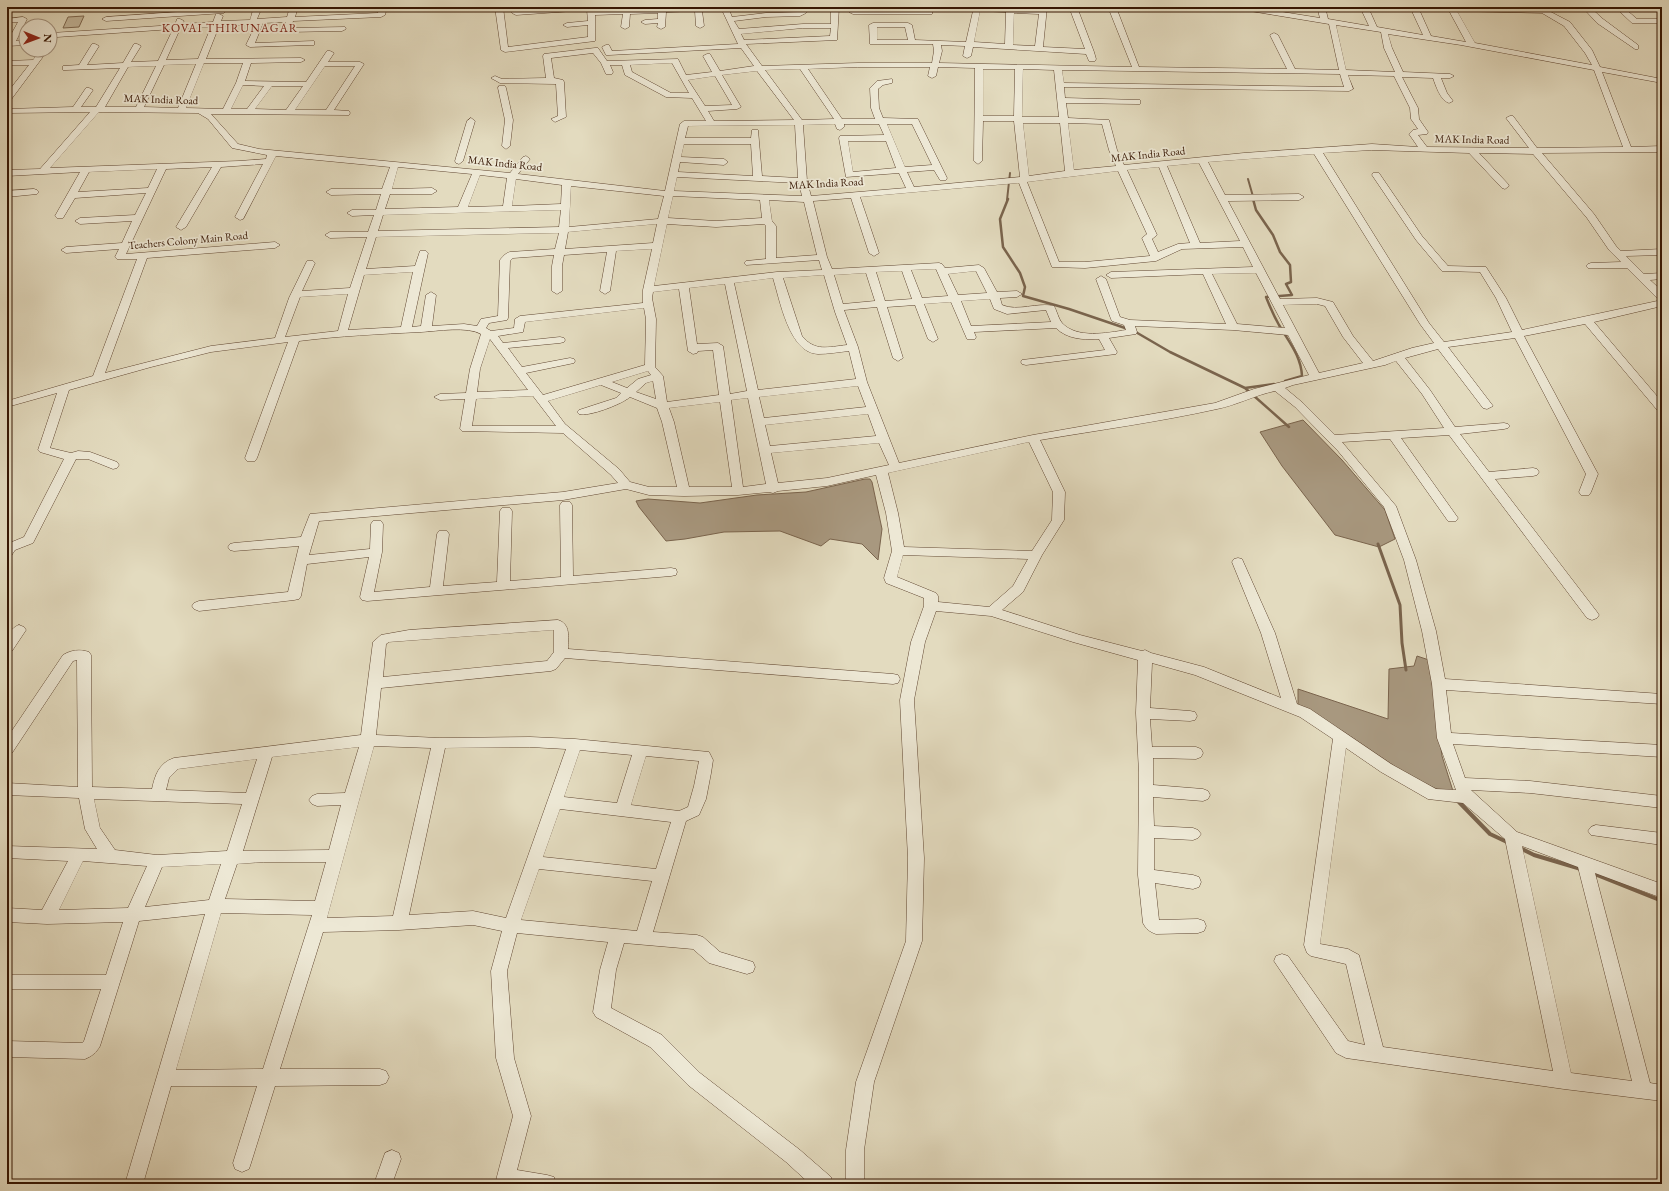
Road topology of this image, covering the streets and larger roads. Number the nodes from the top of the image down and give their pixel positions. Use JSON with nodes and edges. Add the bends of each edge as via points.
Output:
{"nodes":[{"id":1,"x":145,"y":7,"type":"edge"},
{"id":2,"x":258,"y":7,"type":"edge"},
{"id":3,"x":294,"y":7,"type":"edge"},
{"id":4,"x":383,"y":7,"type":"edge"},
{"id":5,"x":802,"y":7,"type":"edge"},
{"id":6,"x":835,"y":7,"type":"edge"},
{"id":7,"x":929,"y":7,"type":"edge"},
{"id":8,"x":937,"y":7,"type":"edge"},
{"id":9,"x":1073,"y":7,"type":"edge"},
{"id":10,"x":1112,"y":7,"type":"edge"},
{"id":11,"x":1238,"y":7,"type":"edge"},
{"id":12,"x":1295,"y":7,"type":"edge"},
{"id":13,"x":1321,"y":7,"type":"edge"},
{"id":14,"x":1364,"y":7,"type":"edge"},
{"id":15,"x":1414,"y":7,"type":"edge"},
{"id":16,"x":1586,"y":7,"type":"edge"},
{"id":17,"x":1619,"y":7,"type":"edge"},
{"id":18,"x":724,"y":8,"type":"edge"},
{"id":19,"x":976,"y":8,"type":"edge"},
{"id":20,"x":1248,"y":8,"type":"edge"},
{"id":21,"x":1452,"y":8,"type":"edge"},
{"id":22,"x":222,"y":9,"type":"edge"},
{"id":23,"x":551,"y":9,"type":"edge"},
{"id":24,"x":591,"y":9,"type":"edge"},
{"id":25,"x":698,"y":9,"type":"junction"},
{"id":26,"x":1043,"y":9,"type":"edge"},
{"id":27,"x":1540,"y":9,"type":"edge"},
{"id":28,"x":500,"y":10,"type":"edge"},
{"id":29,"x":516,"y":10,"type":"edge"},
{"id":30,"x":662,"y":10,"type":"junction"},
{"id":31,"x":1010,"y":10,"type":"junction"},
{"id":32,"x":627,"y":11,"type":"junction"},
{"id":33,"x":853,"y":12,"type":"dead end"},
{"id":34,"x":184,"y":13,"type":"junction"},
{"id":35,"x":139,"y":16,"type":"junction"},
{"id":36,"x":1296,"y":17,"type":"junction"},
{"id":37,"x":290,"y":19,"type":"junction"},
{"id":38,"x":730,"y":19,"type":"junction"},
{"id":39,"x":261,"y":20,"type":"junction"},
{"id":40,"x":7,"y":21,"type":"edge"},
{"id":41,"x":253,"y":21,"type":"junction"},
{"id":42,"x":1661,"y":21,"type":"dead end"},
{"id":43,"x":645,"y":22,"type":"dead end"},
{"id":44,"x":1328,"y":22,"type":"junction"},
{"id":45,"x":217,"y":23,"type":"junction"},
{"id":46,"x":591,"y":23,"type":"junction"},
{"id":47,"x":566,"y":25,"type":"dead end"},
{"id":48,"x":700,"y":26,"type":"dead end"},
{"id":49,"x":834,"y":26,"type":"junction"},
{"id":50,"x":177,"y":27,"type":"junction"},
{"id":51,"x":625,"y":27,"type":"dead end"},
{"id":52,"x":342,"y":29,"type":"dead end"},
{"id":53,"x":1374,"y":29,"type":"junction"},
{"id":54,"x":1384,"y":30,"type":"junction"},
{"id":55,"x":98,"y":32,"type":"junction"},
{"id":56,"x":735,"y":32,"type":"junction"},
{"id":57,"x":58,"y":35,"type":"edge"},
{"id":58,"x":1274,"y":35,"type":"dead end"},
{"id":59,"x":1428,"y":37,"type":"junction"},
{"id":60,"x":912,"y":42,"type":"junction"},
{"id":61,"x":937,"y":42,"type":"junction"},
{"id":62,"x":311,"y":43,"type":"dead end"},
{"id":63,"x":9,"y":44,"type":"edge"},
{"id":64,"x":741,"y":44,"type":"junction"},
{"id":65,"x":970,"y":44,"type":"junction"},
{"id":66,"x":1472,"y":44,"type":"junction"},
{"id":67,"x":95,"y":46,"type":"dead end"},
{"id":68,"x":137,"y":46,"type":"dead end"},
{"id":69,"x":606,"y":47,"type":"dead end"},
{"id":70,"x":1008,"y":47,"type":"junction"},
{"id":71,"x":1635,"y":47,"type":"dead end"},
{"id":72,"x":1039,"y":49,"type":"junction"},
{"id":73,"x":1090,"y":52,"type":"junction"},
{"id":74,"x":330,"y":53,"type":"dead end"},
{"id":75,"x":707,"y":56,"type":"dead end"},
{"id":76,"x":968,"y":56,"type":"dead end"},
{"id":77,"x":39,"y":58,"type":"edge"},
{"id":78,"x":248,"y":60,"type":"junction"},
{"id":79,"x":301,"y":60,"type":"dead end"},
{"id":80,"x":201,"y":61,"type":"junction"},
{"id":81,"x":36,"y":62,"type":"junction"},
{"id":82,"x":605,"y":62,"type":"junction"},
{"id":83,"x":7,"y":63,"type":"edge"},
{"id":84,"x":626,"y":63,"type":"junction"},
{"id":85,"x":160,"y":64,"type":"junction"},
{"id":86,"x":322,"y":64,"type":"junction"},
{"id":87,"x":935,"y":65,"type":"junction"},
{"id":88,"x":125,"y":66,"type":"junction"},
{"id":89,"x":802,"y":66,"type":"junction"},
{"id":90,"x":979,"y":66,"type":"junction"},
{"id":91,"x":1019,"y":67,"type":"junction"},
{"id":92,"x":66,"y":68,"type":"dead end"},
{"id":93,"x":81,"y":68,"type":"junction"},
{"id":94,"x":759,"y":68,"type":"junction"},
{"id":95,"x":1058,"y":68,"type":"junction"},
{"id":96,"x":1095,"y":68,"type":"junction"},
{"id":97,"x":1136,"y":68,"type":"junction"},
{"id":98,"x":1597,"y":68,"type":"junction"},
{"id":99,"x":1292,"y":71,"type":"junction"},
{"id":100,"x":609,"y":72,"type":"dead end"},
{"id":101,"x":1343,"y":72,"type":"junction"},
{"id":102,"x":717,"y":73,"type":"junction"},
{"id":103,"x":517,"y":74,"type":"dead end"},
{"id":104,"x":1399,"y":74,"type":"junction"},
{"id":105,"x":1436,"y":75,"type":"junction"},
{"id":106,"x":550,"y":76,"type":"junction"},
{"id":107,"x":932,"y":76,"type":"dead end"},
{"id":108,"x":1450,"y":76,"type":"dead end"},
{"id":109,"x":495,"y":78,"type":"dead end"},
{"id":110,"x":683,"y":78,"type":"junction"},
{"id":111,"x":889,"y":81,"type":"dead end"},
{"id":112,"x":1662,"y":81,"type":"edge"},
{"id":113,"x":240,"y":83,"type":"junction"},
{"id":114,"x":270,"y":84,"type":"junction"},
{"id":115,"x":308,"y":84,"type":"junction"},
{"id":116,"x":1060,"y":85,"type":"junction"},
{"id":117,"x":502,"y":88,"type":"dead end"},
{"id":118,"x":89,"y":90,"type":"dead end"},
{"id":119,"x":694,"y":96,"type":"junction"},
{"id":120,"x":7,"y":99,"type":"edge"},
{"id":121,"x":1061,"y":100,"type":"junction"},
{"id":122,"x":1449,"y":101,"type":"dead end"},
{"id":123,"x":1138,"y":102,"type":"dead end"},
{"id":124,"x":737,"y":107,"type":"junction"},
{"id":125,"x":98,"y":109,"type":"junction"},
{"id":126,"x":702,"y":109,"type":"junction"},
{"id":127,"x":75,"y":110,"type":"junction"},
{"id":128,"x":139,"y":110,"type":"junction"},
{"id":129,"x":7,"y":111,"type":"edge"},
{"id":130,"x":181,"y":111,"type":"junction"},
{"id":131,"x":200,"y":111,"type":"junction"},
{"id":132,"x":226,"y":111,"type":"junction"},
{"id":133,"x":249,"y":112,"type":"junction"},
{"id":134,"x":289,"y":112,"type":"junction"},
{"id":135,"x":329,"y":112,"type":"junction"},
{"id":136,"x":346,"y":113,"type":"dead end"},
{"id":137,"x":978,"y":118,"type":"junction"},
{"id":138,"x":1510,"y":118,"type":"dead end"},
{"id":139,"x":554,"y":119,"type":"dead end"},
{"id":140,"x":1018,"y":119,"type":"junction"},
{"id":141,"x":1063,"y":120,"type":"junction"},
{"id":142,"x":471,"y":121,"type":"dead end"},
{"id":143,"x":799,"y":121,"type":"junction"},
{"id":144,"x":881,"y":121,"type":"junction"},
{"id":145,"x":839,"y":122,"type":"junction"},
{"id":146,"x":741,"y":123,"type":"junction"},
{"id":147,"x":755,"y":123,"type":"junction"},
{"id":148,"x":712,"y":124,"type":"junction"},
{"id":149,"x":843,"y":138,"type":"junction"},
{"id":150,"x":890,"y":138,"type":"junction"},
{"id":151,"x":680,"y":141,"type":"junction"},
{"id":152,"x":756,"y":141,"type":"junction"},
{"id":153,"x":506,"y":146,"type":"dead end"},
{"id":154,"x":1662,"y":148,"type":"edge"},
{"id":155,"x":1628,"y":149,"type":"junction"},
{"id":156,"x":1424,"y":150,"type":"junction"},
{"id":157,"x":1316,"y":151,"type":"junction"},
{"id":158,"x":1472,"y":151,"type":"junction"},
{"id":159,"x":725,"y":152,"type":"junction"},
{"id":160,"x":1535,"y":152,"type":"junction"},
{"id":161,"x":270,"y":157,"type":"junction"},
{"id":162,"x":526,"y":159,"type":"dead end"},
{"id":163,"x":677,"y":159,"type":"junction"},
{"id":164,"x":1202,"y":160,"type":"junction"},
{"id":165,"x":459,"y":161,"type":"dead end"},
{"id":166,"x":978,"y":161,"type":"dead end"},
{"id":167,"x":395,"y":164,"type":"junction"},
{"id":168,"x":1162,"y":164,"type":"junction"},
{"id":169,"x":218,"y":165,"type":"junction"},
{"id":170,"x":163,"y":166,"type":"junction"},
{"id":171,"x":937,"y":167,"type":"junction"},
{"id":172,"x":1121,"y":168,"type":"junction"},
{"id":173,"x":86,"y":169,"type":"junction"},
{"id":174,"x":43,"y":171,"type":"junction"},
{"id":175,"x":902,"y":171,"type":"junction"},
{"id":176,"x":477,"y":172,"type":"junction"},
{"id":177,"x":7,"y":173,"type":"edge"},
{"id":178,"x":1070,"y":173,"type":"junction"},
{"id":179,"x":673,"y":174,"type":"junction"},
{"id":180,"x":1376,"y":175,"type":"dead end"},
{"id":181,"x":512,"y":176,"type":"junction"},
{"id":182,"x":724,"y":177,"type":"junction"},
{"id":183,"x":758,"y":178,"type":"junction"},
{"id":184,"x":943,"y":178,"type":"dead end"},
{"id":185,"x":1014,"y":180,"type":"junction"},
{"id":186,"x":803,"y":181,"type":"junction"},
{"id":187,"x":567,"y":183,"type":"junction"},
{"id":188,"x":1505,"y":186,"type":"dead end"},
{"id":189,"x":911,"y":189,"type":"junction"},
{"id":190,"x":152,"y":190,"type":"junction"},
{"id":191,"x":386,"y":191,"type":"junction"},
{"id":192,"x":432,"y":191,"type":"dead end"},
{"id":193,"x":34,"y":192,"type":"dead end"},
{"id":194,"x":331,"y":192,"type":"dead end"},
{"id":195,"x":669,"y":193,"type":"junction"},
{"id":196,"x":7,"y":194,"type":"edge"},
{"id":197,"x":854,"y":194,"type":"junction"},
{"id":198,"x":72,"y":195,"type":"junction"},
{"id":199,"x":764,"y":197,"type":"junction"},
{"id":200,"x":1299,"y":197,"type":"dead end"},
{"id":201,"x":1222,"y":198,"type":"junction"},
{"id":202,"x":807,"y":199,"type":"junction"},
{"id":203,"x":564,"y":207,"type":"junction"},
{"id":204,"x":507,"y":209,"type":"junction"},
{"id":205,"x":462,"y":210,"type":"junction"},
{"id":206,"x":379,"y":212,"type":"junction"},
{"id":207,"x":352,"y":213,"type":"dead end"},
{"id":208,"x":60,"y":216,"type":"dead end"},
{"id":209,"x":240,"y":217,"type":"dead end"},
{"id":210,"x":139,"y":218,"type":"junction"},
{"id":211,"x":80,"y":221,"type":"dead end"},
{"id":212,"x":663,"y":221,"type":"junction"},
{"id":213,"x":766,"y":221,"type":"junction"},
{"id":214,"x":181,"y":227,"type":"dead end"},
{"id":215,"x":564,"y":230,"type":"junction"},
{"id":216,"x":372,"y":234,"type":"junction"},
{"id":217,"x":330,"y":235,"type":"dead end"},
{"id":218,"x":1246,"y":244,"type":"junction"},
{"id":219,"x":275,"y":245,"type":"dead end"},
{"id":220,"x":1196,"y":245,"type":"junction"},
{"id":221,"x":125,"y":246,"type":"junction"},
{"id":222,"x":657,"y":246,"type":"junction"},
{"id":223,"x":612,"y":248,"type":"junction"},
{"id":224,"x":66,"y":250,"type":"dead end"},
{"id":225,"x":560,"y":252,"type":"junction"},
{"id":226,"x":1662,"y":252,"type":"edge"},
{"id":227,"x":423,"y":253,"type":"dead end"},
{"id":228,"x":874,"y":253,"type":"dead end"},
{"id":229,"x":1618,"y":254,"type":"junction"},
{"id":230,"x":143,"y":256,"type":"junction"},
{"id":231,"x":822,"y":257,"type":"junction"},
{"id":232,"x":1156,"y":258,"type":"junction"},
{"id":233,"x":771,"y":261,"type":"junction"},
{"id":234,"x":310,"y":263,"type":"dead end"},
{"id":235,"x":749,"y":263,"type":"dead end"},
{"id":236,"x":1629,"y":265,"type":"junction"},
{"id":237,"x":1591,"y":266,"type":"dead end"},
{"id":238,"x":905,"y":267,"type":"junction"},
{"id":239,"x":418,"y":269,"type":"junction"},
{"id":240,"x":870,"y":270,"type":"junction"},
{"id":241,"x":1259,"y":270,"type":"junction"},
{"id":242,"x":828,"y":271,"type":"junction"},
{"id":243,"x":942,"y":271,"type":"junction"},
{"id":244,"x":1206,"y":271,"type":"junction"},
{"id":245,"x":360,"y":272,"type":"junction"},
{"id":246,"x":777,"y":275,"type":"junction"},
{"id":247,"x":1662,"y":276,"type":"edge"},
{"id":248,"x":1642,"y":277,"type":"junction"},
{"id":249,"x":729,"y":280,"type":"junction"},
{"id":250,"x":684,"y":286,"type":"junction"},
{"id":251,"x":605,"y":290,"type":"dead end"},
{"id":252,"x":648,"y":290,"type":"junction"},
{"id":253,"x":354,"y":291,"type":"junction"},
{"id":254,"x":557,"y":291,"type":"dead end"},
{"id":255,"x":297,"y":294,"type":"junction"},
{"id":256,"x":1017,"y":294,"type":"dead end"},
{"id":257,"x":431,"y":295,"type":"dead end"},
{"id":258,"x":994,"y":296,"type":"junction"},
{"id":259,"x":1662,"y":296,"type":"edge"},
{"id":260,"x":956,"y":299,"type":"junction"},
{"id":261,"x":919,"y":301,"type":"junction"},
{"id":262,"x":1276,"y":302,"type":"junction"},
{"id":263,"x":1662,"y":303,"type":"edge"},
{"id":264,"x":881,"y":304,"type":"junction"},
{"id":265,"x":648,"y":305,"type":"junction"},
{"id":266,"x":839,"y":308,"type":"junction"},
{"id":267,"x":1588,"y":321,"type":"junction"},
{"id":268,"x":1058,"y":325,"type":"junction"},
{"id":269,"x":1130,"y":327,"type":"junction"},
{"id":270,"x":1233,"y":328,"type":"junction"},
{"id":271,"x":426,"y":329,"type":"junction"},
{"id":272,"x":406,"y":330,"type":"junction"},
{"id":273,"x":485,"y":332,"type":"junction"},
{"id":274,"x":1292,"y":332,"type":"junction"},
{"id":275,"x":342,"y":334,"type":"junction"},
{"id":276,"x":1518,"y":334,"type":"junction"},
{"id":277,"x":1102,"y":336,"type":"junction"},
{"id":278,"x":295,"y":338,"type":"junction"},
{"id":279,"x":933,"y":339,"type":"dead end"},
{"id":280,"x":279,"y":340,"type":"junction"},
{"id":281,"x":560,"y":340,"type":"dead end"},
{"id":282,"x":500,"y":346,"type":"junction"},
{"id":283,"x":1443,"y":346,"type":"junction"},
{"id":284,"x":853,"y":347,"type":"junction"},
{"id":285,"x":1398,"y":356,"type":"junction"},
{"id":286,"x":898,"y":358,"type":"dead end"},
{"id":287,"x":570,"y":361,"type":"dead end"},
{"id":288,"x":1026,"y":362,"type":"dead end"},
{"id":289,"x":1370,"y":365,"type":"junction"},
{"id":290,"x":650,"y":367,"type":"junction"},
{"id":291,"x":519,"y":370,"type":"junction"},
{"id":292,"x":658,"y":376,"type":"junction"},
{"id":293,"x":1314,"y":376,"type":"junction"},
{"id":294,"x":98,"y":377,"type":"junction"},
{"id":295,"x":601,"y":381,"type":"junction"},
{"id":296,"x":862,"y":382,"type":"junction"},
{"id":297,"x":1277,"y":387,"type":"junction"},
{"id":298,"x":64,"y":388,"type":"junction"},
{"id":299,"x":629,"y":392,"type":"junction"},
{"id":300,"x":753,"y":394,"type":"junction"},
{"id":301,"x":471,"y":396,"type":"junction"},
{"id":302,"x":538,"y":396,"type":"junction"},
{"id":303,"x":440,"y":397,"type":"dead end"},
{"id":304,"x":725,"y":398,"type":"junction"},
{"id":305,"x":646,"y":399,"type":"junction"},
{"id":306,"x":620,"y":400,"type":"junction"},
{"id":307,"x":7,"y":404,"type":"edge"},
{"id":308,"x":662,"y":406,"type":"junction"},
{"id":309,"x":1487,"y":406,"type":"dead end"},
{"id":310,"x":1662,"y":409,"type":"edge"},
{"id":311,"x":873,"y":410,"type":"junction"},
{"id":312,"x":583,"y":412,"type":"dead end"},
{"id":313,"x":759,"y":422,"type":"junction"},
{"id":314,"x":1504,"y":426,"type":"dead end"},
{"id":315,"x":566,"y":430,"type":"junction"},
{"id":316,"x":1452,"y":431,"type":"junction"},
{"id":317,"x":1393,"y":435,"type":"junction"},
{"id":318,"x":1033,"y":438,"type":"junction"},
{"id":319,"x":883,"y":439,"type":"junction"},
{"id":320,"x":1333,"y":439,"type":"junction"},
{"id":321,"x":765,"y":450,"type":"junction"},
{"id":322,"x":71,"y":457,"type":"junction"},
{"id":323,"x":251,"y":458,"type":"dead end"},
{"id":324,"x":113,"y":465,"type":"dead end"},
{"id":325,"x":895,"y":466,"type":"junction"},
{"id":326,"x":881,"y":470,"type":"junction"},
{"id":327,"x":1533,"y":472,"type":"dead end"},
{"id":328,"x":1486,"y":476,"type":"junction"},
{"id":329,"x":626,"y":485,"type":"junction"},
{"id":330,"x":773,"y":488,"type":"junction"},
{"id":331,"x":738,"y":491,"type":"junction"},
{"id":332,"x":684,"y":492,"type":"junction"},
{"id":333,"x":1585,"y":492,"type":"dead end"},
{"id":334,"x":566,"y":505,"type":"dead end"},
{"id":335,"x":506,"y":511,"type":"dead end"},
{"id":336,"x":1452,"y":518,"type":"dead end"},
{"id":337,"x":377,"y":524,"type":"dead end"},
{"id":338,"x":443,"y":534,"type":"dead end"},
{"id":339,"x":306,"y":541,"type":"junction"},
{"id":340,"x":234,"y":547,"type":"dead end"},
{"id":341,"x":898,"y":551,"type":"junction"},
{"id":342,"x":7,"y":552,"type":"edge"},
{"id":343,"x":376,"y":552,"type":"junction"},
{"id":344,"x":1036,"y":555,"type":"junction"},
{"id":345,"x":302,"y":560,"type":"junction"},
{"id":346,"x":1238,"y":562,"type":"dead end"},
{"id":347,"x":671,"y":572,"type":"dead end"},
{"id":348,"x":567,"y":580,"type":"junction"},
{"id":349,"x":503,"y":585,"type":"junction"},
{"id":350,"x":436,"y":591,"type":"junction"},
{"id":351,"x":199,"y":606,"type":"dead end"},
{"id":352,"x":931,"y":606,"type":"junction"},
{"id":353,"x":992,"y":612,"type":"junction"},
{"id":354,"x":1592,"y":615,"type":"dead end"},
{"id":355,"x":19,"y":630,"type":"dead end"},
{"id":356,"x":7,"y":648,"type":"edge"},
{"id":357,"x":562,"y":654,"type":"junction"},
{"id":358,"x":1145,"y":655,"type":"junction"},
{"id":359,"x":893,"y":679,"type":"dead end"},
{"id":360,"x":376,"y":683,"type":"junction"},
{"id":361,"x":1439,"y":684,"type":"junction"},
{"id":362,"x":1662,"y":699,"type":"edge"},
{"id":363,"x":1291,"y":708,"type":"junction"},
{"id":364,"x":1143,"y":713,"type":"junction"},
{"id":365,"x":1190,"y":716,"type":"dead end"},
{"id":366,"x":1340,"y":737,"type":"junction"},
{"id":367,"x":1444,"y":738,"type":"junction"},
{"id":368,"x":368,"y":740,"type":"junction"},
{"id":369,"x":439,"y":742,"type":"junction"},
{"id":370,"x":575,"y":744,"type":"junction"},
{"id":371,"x":7,"y":749,"type":"edge"},
{"id":372,"x":640,"y":751,"type":"junction"},
{"id":373,"x":1662,"y":751,"type":"edge"},
{"id":374,"x":1144,"y":752,"type":"junction"},
{"id":375,"x":266,"y":753,"type":"junction"},
{"id":376,"x":1196,"y":753,"type":"dead end"},
{"id":377,"x":7,"y":789,"type":"edge"},
{"id":378,"x":1145,"y":790,"type":"junction"},
{"id":379,"x":86,"y":793,"type":"junction"},
{"id":380,"x":1458,"y":793,"type":"junction"},
{"id":381,"x":158,"y":794,"type":"junction"},
{"id":382,"x":1203,"y":795,"type":"dead end"},
{"id":383,"x":251,"y":799,"type":"junction"},
{"id":384,"x":351,"y":799,"type":"junction"},
{"id":385,"x":317,"y":800,"type":"dead end"},
{"id":386,"x":555,"y":802,"type":"junction"},
{"id":387,"x":1662,"y":802,"type":"edge"},
{"id":388,"x":622,"y":810,"type":"junction"},
{"id":389,"x":680,"y":817,"type":"junction"},
{"id":390,"x":1596,"y":831,"type":"dead end"},
{"id":391,"x":1146,"y":832,"type":"junction"},
{"id":392,"x":1193,"y":834,"type":"dead end"},
{"id":393,"x":1662,"y":839,"type":"edge"},
{"id":394,"x":1513,"y":842,"type":"junction"},
{"id":395,"x":7,"y":852,"type":"edge"},
{"id":396,"x":79,"y":854,"type":"junction"},
{"id":397,"x":110,"y":856,"type":"junction"},
{"id":398,"x":336,"y":856,"type":"junction"},
{"id":399,"x":232,"y":858,"type":"junction"},
{"id":400,"x":157,"y":861,"type":"junction"},
{"id":401,"x":533,"y":862,"type":"junction"},
{"id":402,"x":1586,"y":868,"type":"junction"},
{"id":403,"x":1146,"y":874,"type":"junction"},
{"id":404,"x":662,"y":876,"type":"junction"},
{"id":405,"x":1193,"y":882,"type":"dead end"},
{"id":406,"x":1661,"y":894,"type":"edge"},
{"id":407,"x":215,"y":906,"type":"junction"},
{"id":408,"x":7,"y":915,"type":"edge"},
{"id":409,"x":133,"y":915,"type":"junction"},
{"id":410,"x":47,"y":917,"type":"junction"},
{"id":411,"x":319,"y":917,"type":"junction"},
{"id":412,"x":399,"y":922,"type":"junction"},
{"id":413,"x":511,"y":926,"type":"junction"},
{"id":414,"x":1198,"y":926,"type":"dead end"},
{"id":415,"x":618,"y":936,"type":"junction"},
{"id":416,"x":643,"y":938,"type":"junction"},
{"id":417,"x":1282,"y":961,"type":"dead end"},
{"id":418,"x":747,"y":967,"type":"dead end"},
{"id":419,"x":7,"y":982,"type":"edge"},
{"id":420,"x":112,"y":982,"type":"junction"},
{"id":421,"x":7,"y":1049,"type":"edge"},
{"id":422,"x":1376,"y":1054,"type":"junction"},
{"id":423,"x":380,"y":1077,"type":"dead end"},
{"id":424,"x":166,"y":1078,"type":"junction"},
{"id":425,"x":268,"y":1078,"type":"junction"},
{"id":426,"x":1564,"y":1081,"type":"junction"},
{"id":427,"x":1643,"y":1090,"type":"junction"},
{"id":428,"x":1662,"y":1092,"type":"edge"},
{"id":429,"x":392,"y":1159,"type":"dead end"},
{"id":430,"x":242,"y":1163,"type":"dead end"},
{"id":431,"x":505,"y":1181,"type":"edge"},
{"id":432,"x":134,"y":1184,"type":"edge"},
{"id":433,"x":383,"y":1184,"type":"edge"},
{"id":434,"x":547,"y":1184,"type":"edge"},
{"id":435,"x":824,"y":1184,"type":"edge"},
{"id":436,"x":855,"y":1184,"type":"edge"}],
"edges":[{"from":1,"to":35,"type":"street"},
{"from":2,"to":41,"type":"street"},
{"from":3,"to":37,"type":"street"},
{"from":4,"to":37,"type":"street","via":[[381,15]]},
{"from":5,"to":38,"type":"street","via":[[800,14]]},
{"from":6,"to":49,"type":"street"},
{"from":7,"to":33,"type":"street","via":[[929,12]]},
{"from":8,"to":19,"type":"street"},
{"from":9,"to":73,"type":"street"},
{"from":10,"to":97,"type":"street"},
{"from":11,"to":20,"type":"street"},
{"from":12,"to":36,"type":"street"},
{"from":13,"to":44,"type":"street"},
{"from":14,"to":53,"type":"street"},
{"from":15,"to":59,"type":"street"},
{"from":16,"to":17,"type":"street"},
{"from":16,"to":27,"type":"street"},
{"from":16,"to":71,"type":"street"},
{"from":17,"to":42,"type":"street","via":[[1635,21]]},
{"from":18,"to":25,"type":"street"},
{"from":18,"to":38,"type":"street"},
{"from":19,"to":31,"type":"street"},
{"from":19,"to":65,"type":"street"},
{"from":20,"to":36,"type":"street"},
{"from":21,"to":27,"type":"street"},
{"from":21,"to":66,"type":"street"},
{"from":22,"to":34,"type":"street"},
{"from":22,"to":45,"type":"street"},
{"from":23,"to":24,"type":"street"},
{"from":23,"to":29,"type":"street"},
{"from":24,"to":32,"type":"street"},
{"from":24,"to":46,"type":"street"},
{"from":25,"to":30,"type":"street"},
{"from":25,"to":48,"type":"street"},
{"from":26,"to":31,"type":"street"},
{"from":26,"to":72,"type":"street"},
{"from":27,"to":98,"type":"street","via":[[1567,24],[1582,42]]},
{"from":28,"to":29,"type":"street"},
{"from":28,"to":46,"type":"street","via":[[505,50],[592,39]]},
{"from":30,"to":32,"type":"street"},
{"from":30,"to":43,"type":"street","via":[[661,24]]},
{"from":31,"to":70,"type":"street"},
{"from":32,"to":51,"type":"street"},
{"from":34,"to":35,"type":"street"},
{"from":34,"to":50,"type":"street"},
{"from":35,"to":55,"type":"street","via":[[108,16]]},
{"from":36,"to":44,"type":"street"},
{"from":37,"to":39,"type":"street"},
{"from":37,"to":52,"type":"street","via":[[288,30]]},
{"from":38,"to":56,"type":"street"},
{"from":39,"to":41,"type":"street"},
{"from":39,"to":62,"type":"street","via":[[250,45]]},
{"from":40,"to":63,"type":"street","via":[[23,19]]},
{"from":41,"to":45,"type":"street"},
{"from":44,"to":53,"type":"street"},
{"from":44,"to":101,"type":"street"},
{"from":45,"to":50,"type":"street"},
{"from":45,"to":80,"type":"street"},
{"from":46,"to":47,"type":"street"},
{"from":49,"to":56,"type":"street"},
{"from":49,"to":64,"type":"street","via":[[834,38]]},
{"from":50,"to":55,"type":"street"},
{"from":50,"to":85,"type":"street"},
{"from":53,"to":54,"type":"street"},
{"from":54,"to":59,"type":"street"},
{"from":54,"to":104,"type":"street","via":[[1388,48]]},
{"from":55,"to":57,"type":"street"},
{"from":56,"to":64,"type":"street"},
{"from":58,"to":99,"type":"street"},
{"from":59,"to":66,"type":"street"},
{"from":60,"to":60,"type":"street","via":[[873,42],[873,25],[908,25]]},
{"from":60,"to":61,"type":"street"},
{"from":61,"to":65,"type":"street"},
{"from":61,"to":87,"type":"street"},
{"from":64,"to":69,"type":"street","via":[[609,53]]},
{"from":64,"to":94,"type":"street"},
{"from":65,"to":70,"type":"street"},
{"from":65,"to":76,"type":"street"},
{"from":66,"to":98,"type":"street"},
{"from":67,"to":93,"type":"street"},
{"from":68,"to":88,"type":"street"},
{"from":70,"to":72,"type":"street"},
{"from":72,"to":73,"type":"street"},
{"from":73,"to":96,"type":"street"},
{"from":74,"to":86,"type":"street"},
{"from":75,"to":102,"type":"street"},
{"from":77,"to":81,"type":"street"},
{"from":78,"to":79,"type":"street"},
{"from":78,"to":80,"type":"street"},
{"from":78,"to":113,"type":"street"},
{"from":80,"to":85,"type":"street"},
{"from":80,"to":130,"type":"street"},
{"from":81,"to":83,"type":"street"},
{"from":81,"to":120,"type":"street"},
{"from":82,"to":84,"type":"street"},
{"from":82,"to":100,"type":"street"},
{"from":82,"to":106,"type":"street","via":[[595,50],[547,56]]},
{"from":84,"to":110,"type":"street","via":[[675,61]]},
{"from":84,"to":119,"type":"street","via":[[628,73],[669,94]]},
{"from":85,"to":88,"type":"street"},
{"from":85,"to":128,"type":"street"},
{"from":86,"to":115,"type":"street"},
{"from":86,"to":135,"type":"street","via":[[360,64]]},
{"from":87,"to":89,"type":"street"},
{"from":87,"to":90,"type":"street"},
{"from":87,"to":107,"type":"street"},
{"from":88,"to":93,"type":"street"},
{"from":88,"to":125,"type":"street"},
{"from":89,"to":94,"type":"street"},
{"from":89,"to":145,"type":"street"},
{"from":90,"to":91,"type":"street"},
{"from":90,"to":137,"type":"street"},
{"from":91,"to":95,"type":"street"},
{"from":91,"to":140,"type":"street"},
{"from":92,"to":93,"type":"street"},
{"from":94,"to":102,"type":"street"},
{"from":94,"to":143,"type":"street"},
{"from":95,"to":96,"type":"street"},
{"from":95,"to":116,"type":"street"},
{"from":96,"to":97,"type":"street"},
{"from":97,"to":99,"type":"street"},
{"from":98,"to":112,"type":"street"},
{"from":98,"to":155,"type":"street"},
{"from":99,"to":101,"type":"street"},
{"from":101,"to":104,"type":"street"},
{"from":101,"to":116,"type":"street","via":[[1349,89]]},
{"from":102,"to":110,"type":"street"},
{"from":102,"to":124,"type":"street"},
{"from":103,"to":106,"type":"street"},
{"from":104,"to":105,"type":"street"},
{"from":104,"to":156,"type":"street","via":[[1414,108],[1415,119],[1424,132],[1413,134]]},
{"from":105,"to":108,"type":"street"},
{"from":105,"to":122,"type":"street"},
{"from":106,"to":109,"type":"street","via":[[500,81]]},
{"from":106,"to":139,"type":"street","via":[[560,82],[562,117]]},
{"from":110,"to":119,"type":"street"},
{"from":111,"to":144,"type":"street","via":[[877,84],[874,88],[875,108]]},
{"from":113,"to":114,"type":"street"},
{"from":113,"to":132,"type":"street"},
{"from":114,"to":115,"type":"street"},
{"from":114,"to":133,"type":"street"},
{"from":115,"to":134,"type":"street"},
{"from":116,"to":121,"type":"street"},
{"from":117,"to":153,"type":"street","via":[[509,120]]},
{"from":118,"to":127,"type":"street"},
{"from":119,"to":126,"type":"street"},
{"from":121,"to":123,"type":"street"},
{"from":121,"to":141,"type":"street"},
{"from":124,"to":126,"type":"street"},
{"from":124,"to":146,"type":"street"},
{"from":125,"to":127,"type":"street","name":"MAK India Road"},
{"from":125,"to":128,"type":"street","name":"MAK India Road"},
{"from":125,"to":174,"type":"street"},
{"from":126,"to":148,"type":"street"},
{"from":127,"to":129,"type":"street","name":"MAK India Road"},
{"from":128,"to":130,"type":"street","name":"MAK India Road"},
{"from":130,"to":131,"type":"street","name":"MAK India Road"},
{"from":131,"to":132,"type":"street"},
{"from":131,"to":161,"type":"street","name":"MAK India Road","via":[[211,117],[235,146]]},
{"from":132,"to":133,"type":"street"},
{"from":133,"to":134,"type":"street"},
{"from":134,"to":135,"type":"street"},
{"from":135,"to":136,"type":"street"},
{"from":137,"to":140,"type":"street"},
{"from":137,"to":166,"type":"street"},
{"from":138,"to":160,"type":"street"},
{"from":140,"to":141,"type":"street"},
{"from":140,"to":185,"type":"street","via":[[1025,178]]},
{"from":141,"to":172,"type":"street","via":[[1106,122],[1113,150]]},
{"from":141,"to":178,"type":"street"},
{"from":142,"to":165,"type":"street"},
{"from":143,"to":145,"type":"street"},
{"from":143,"to":147,"type":"street"},
{"from":143,"to":186,"type":"street"},
{"from":144,"to":145,"type":"street"},
{"from":144,"to":150,"type":"street"},
{"from":144,"to":171,"type":"street","via":[[915,121]]},
{"from":145,"to":149,"type":"street"},
{"from":146,"to":147,"type":"street"},
{"from":146,"to":148,"type":"street"},
{"from":147,"to":152,"type":"street"},
{"from":148,"to":151,"type":"street","via":[[684,124]]},
{"from":149,"to":150,"type":"street"},
{"from":149,"to":175,"type":"street","via":[[849,175]]},
{"from":150,"to":175,"type":"street"},
{"from":151,"to":159,"type":"street"},
{"from":151,"to":163,"type":"street"},
{"from":152,"to":159,"type":"street"},
{"from":152,"to":183,"type":"street"},
{"from":154,"to":155,"type":"street","name":"MAK India Road"},
{"from":155,"to":160,"type":"street","name":"MAK India Road"},
{"from":156,"to":157,"type":"street","name":"MAK India Road","via":[[1372,147]]},
{"from":156,"to":158,"type":"street","name":"MAK India Road"},
{"from":157,"to":164,"type":"street","name":"MAK India Road"},
{"from":157,"to":283,"type":"street","via":[[1426,324]]},
{"from":158,"to":160,"type":"street","name":"MAK India Road"},
{"from":158,"to":188,"type":"street"},
{"from":159,"to":163,"type":"street"},
{"from":159,"to":182,"type":"street"},
{"from":160,"to":229,"type":"street","via":[[1591,216]]},
{"from":161,"to":167,"type":"street","name":"MAK India Road"},
{"from":161,"to":169,"type":"street"},
{"from":161,"to":209,"type":"street"},
{"from":162,"to":181,"type":"street"},
{"from":163,"to":179,"type":"street"},
{"from":164,"to":168,"type":"street","name":"MAK India Road"},
{"from":164,"to":201,"type":"street"},
{"from":167,"to":176,"type":"street","name":"MAK India Road"},
{"from":167,"to":191,"type":"street"},
{"from":168,"to":172,"type":"street","name":"MAK India Road"},
{"from":168,"to":220,"type":"street"},
{"from":169,"to":170,"type":"street"},
{"from":169,"to":214,"type":"street"},
{"from":170,"to":173,"type":"street"},
{"from":170,"to":190,"type":"street","name":"Teachers Colony Main Road"},
{"from":171,"to":175,"type":"street"},
{"from":171,"to":184,"type":"street"},
{"from":172,"to":178,"type":"street","name":"MAK India Road"},
{"from":172,"to":232,"type":"street","via":[[1152,235],[1147,238]]},
{"from":173,"to":174,"type":"street"},
{"from":173,"to":198,"type":"street"},
{"from":174,"to":177,"type":"street"},
{"from":175,"to":189,"type":"street"},
{"from":176,"to":181,"type":"street","name":"MAK India Road"},
{"from":176,"to":205,"type":"street"},
{"from":178,"to":185,"type":"street","name":"MAK India Road"},
{"from":179,"to":182,"type":"street"},
{"from":179,"to":195,"type":"street"},
{"from":180,"to":276,"type":"street","via":[[1419,238],[1445,269],[1483,269],[1501,298]]},
{"from":181,"to":187,"type":"street","name":"MAK India Road"},
{"from":181,"to":204,"type":"street"},
{"from":182,"to":183,"type":"street"},
{"from":183,"to":186,"type":"street"},
{"from":185,"to":189,"type":"street","name":"MAK India Road"},
{"from":185,"to":232,"type":"street","via":[[1055,265],[1085,265]]},
{"from":186,"to":202,"type":"street"},
{"from":187,"to":195,"type":"street","name":"MAK India Road"},
{"from":187,"to":203,"type":"street"},
{"from":189,"to":197,"type":"street","name":"MAK India Road"},
{"from":190,"to":198,"type":"street"},
{"from":190,"to":210,"type":"street","name":"Teachers Colony Main Road"},
{"from":191,"to":192,"type":"street"},
{"from":191,"to":194,"type":"street"},
{"from":191,"to":206,"type":"street"},
{"from":193,"to":196,"type":"street"},
{"from":195,"to":199,"type":"street","name":"MAK India Road"},
{"from":195,"to":212,"type":"street"},
{"from":197,"to":202,"type":"street","name":"MAK India Road"},
{"from":197,"to":228,"type":"street"},
{"from":198,"to":208,"type":"street"},
{"from":199,"to":202,"type":"street","name":"MAK India Road"},
{"from":199,"to":213,"type":"street"},
{"from":200,"to":201,"type":"street"},
{"from":201,"to":218,"type":"street"},
{"from":202,"to":231,"type":"street"},
{"from":203,"to":204,"type":"street"},
{"from":203,"to":215,"type":"street"},
{"from":204,"to":205,"type":"street"},
{"from":205,"to":206,"type":"street"},
{"from":206,"to":207,"type":"street"},
{"from":206,"to":216,"type":"street"},
{"from":210,"to":211,"type":"street"},
{"from":210,"to":221,"type":"street","name":"Teachers Colony Main Road"},
{"from":212,"to":213,"type":"street","via":[[716,224]]},
{"from":212,"to":215,"type":"street"},
{"from":212,"to":222,"type":"street"},
{"from":213,"to":233,"type":"street","via":[[771,226]]},
{"from":215,"to":216,"type":"street"},
{"from":215,"to":225,"type":"street"},
{"from":216,"to":217,"type":"street"},
{"from":216,"to":245,"type":"street"},
{"from":218,"to":220,"type":"street"},
{"from":218,"to":241,"type":"street"},
{"from":219,"to":230,"type":"street","name":"Teachers Colony Main Road"},
{"from":220,"to":232,"type":"street","via":[[1181,246]]},
{"from":221,"to":224,"type":"street"},
{"from":221,"to":230,"type":"street","name":"Teachers Colony Main Road","via":[[120,257]]},
{"from":222,"to":223,"type":"street"},
{"from":222,"to":252,"type":"street"},
{"from":223,"to":225,"type":"street"},
{"from":223,"to":251,"type":"street"},
{"from":225,"to":254,"type":"street"},
{"from":225,"to":273,"type":"street","via":[[510,255],[505,260],[503,318],[484,321]]},
{"from":226,"to":229,"type":"street"},
{"from":227,"to":239,"type":"street"},
{"from":229,"to":236,"type":"street"},
{"from":230,"to":294,"type":"street"},
{"from":231,"to":233,"type":"street"},
{"from":231,"to":242,"type":"street"},
{"from":233,"to":235,"type":"street"},
{"from":234,"to":255,"type":"street"},
{"from":236,"to":237,"type":"street"},
{"from":236,"to":248,"type":"street"},
{"from":238,"to":240,"type":"street"},
{"from":238,"to":243,"type":"street","via":[[935,265]]},
{"from":238,"to":261,"type":"street"},
{"from":239,"to":245,"type":"street"},
{"from":239,"to":272,"type":"street"},
{"from":240,"to":242,"type":"street"},
{"from":240,"to":264,"type":"street"},
{"from":241,"to":244,"type":"street"},
{"from":241,"to":262,"type":"street"},
{"from":242,"to":246,"type":"street"},
{"from":242,"to":266,"type":"street"},
{"from":243,"to":258,"type":"street","via":[[979,268]]},
{"from":243,"to":260,"type":"street"},
{"from":244,"to":269,"type":"street","via":[[1106,277],[1116,319]]},
{"from":244,"to":270,"type":"street"},
{"from":245,"to":253,"type":"street"},
{"from":246,"to":249,"type":"street"},
{"from":246,"to":284,"type":"street","via":[[797,336],[804,344],[817,351]]},
{"from":247,"to":248,"type":"street"},
{"from":248,"to":259,"type":"street"},
{"from":249,"to":250,"type":"street"},
{"from":249,"to":300,"type":"street"},
{"from":250,"to":252,"type":"street"},
{"from":250,"to":304,"type":"street","via":[[693,350],[718,346]]},
{"from":252,"to":265,"type":"street"},
{"from":253,"to":255,"type":"street"},
{"from":253,"to":275,"type":"street"},
{"from":255,"to":280,"type":"street"},
{"from":256,"to":258,"type":"street"},
{"from":257,"to":271,"type":"street"},
{"from":258,"to":260,"type":"street"},
{"from":258,"to":268,"type":"street","via":[[998,307],[1007,311],[1050,308]]},
{"from":260,"to":261,"type":"street"},
{"from":260,"to":268,"type":"street","via":[[969,333]]},
{"from":261,"to":264,"type":"street"},
{"from":261,"to":279,"type":"street"},
{"from":262,"to":274,"type":"street"},
{"from":262,"to":289,"type":"street","via":[[1317,301],[1329,304],[1348,337]]},
{"from":263,"to":267,"type":"street"},
{"from":264,"to":266,"type":"street"},
{"from":264,"to":286,"type":"street"},
{"from":265,"to":273,"type":"street","via":[[520,319],[519,330]]},
{"from":265,"to":290,"type":"street","via":[[651,319]]},
{"from":266,"to":284,"type":"street"},
{"from":267,"to":276,"type":"street"},
{"from":267,"to":310,"type":"street"},
{"from":268,"to":277,"type":"street","via":[[1070,333]]},
{"from":269,"to":270,"type":"street"},
{"from":269,"to":277,"type":"street"},
{"from":270,"to":274,"type":"street"},
{"from":271,"to":272,"type":"street"},
{"from":271,"to":273,"type":"street","via":[[464,327]]},
{"from":272,"to":275,"type":"street"},
{"from":273,"to":282,"type":"street","via":[[493,336]]},
{"from":273,"to":301,"type":"street"},
{"from":274,"to":293,"type":"street"},
{"from":275,"to":278,"type":"street"},
{"from":276,"to":283,"type":"street"},
{"from":276,"to":333,"type":"street","via":[[1592,474]]},
{"from":277,"to":288,"type":"street","via":[[1112,352]]},
{"from":278,"to":280,"type":"street"},
{"from":278,"to":323,"type":"street"},
{"from":280,"to":294,"type":"street","via":[[211,349]]},
{"from":281,"to":282,"type":"street"},
{"from":282,"to":291,"type":"street"},
{"from":283,"to":285,"type":"street"},
{"from":283,"to":309,"type":"street"},
{"from":284,"to":296,"type":"street"},
{"from":285,"to":289,"type":"street"},
{"from":285,"to":316,"type":"street"},
{"from":287,"to":291,"type":"street"},
{"from":289,"to":293,"type":"street"},
{"from":290,"to":292,"type":"street"},
{"from":290,"to":295,"type":"street"},
{"from":291,"to":302,"type":"street"},
{"from":292,"to":299,"type":"street","via":[[642,381]]},
{"from":292,"to":308,"type":"street"},
{"from":293,"to":297,"type":"street"},
{"from":294,"to":298,"type":"street"},
{"from":295,"to":299,"type":"street"},
{"from":295,"to":302,"type":"street"},
{"from":296,"to":300,"type":"street"},
{"from":296,"to":311,"type":"street"},
{"from":297,"to":318,"type":"street","via":[[1217,406]]},
{"from":297,"to":320,"type":"street"},
{"from":298,"to":307,"type":"street"},
{"from":298,"to":322,"type":"street","via":[[44,450]]},
{"from":299,"to":305,"type":"street"},
{"from":299,"to":306,"type":"street"},
{"from":300,"to":304,"type":"street"},
{"from":300,"to":313,"type":"street"},
{"from":301,"to":302,"type":"street"},
{"from":301,"to":303,"type":"street"},
{"from":301,"to":315,"type":"street","via":[[466,429]]},
{"from":302,"to":315,"type":"street"},
{"from":304,"to":308,"type":"street"},
{"from":304,"to":331,"type":"street"},
{"from":305,"to":306,"type":"street"},
{"from":305,"to":308,"type":"street"},
{"from":306,"to":312,"type":"street"},
{"from":308,"to":332,"type":"street"},
{"from":311,"to":313,"type":"street"},
{"from":311,"to":319,"type":"street"},
{"from":313,"to":321,"type":"street"},
{"from":314,"to":316,"type":"street"},
{"from":315,"to":329,"type":"street","via":[[615,472]]},
{"from":316,"to":317,"type":"street"},
{"from":316,"to":328,"type":"street"},
{"from":317,"to":320,"type":"street"},
{"from":317,"to":336,"type":"street"},
{"from":318,"to":325,"type":"street"},
{"from":318,"to":344,"type":"street","via":[[1058,492],[1058,520]]},
{"from":319,"to":321,"type":"street"},
{"from":319,"to":325,"type":"street"},
{"from":320,"to":361,"type":"street","via":[[1390,506],[1410,560],[1429,631]]},
{"from":321,"to":330,"type":"street"},
{"from":322,"to":324,"type":"street","via":[[90,456]]},
{"from":322,"to":342,"type":"street","via":[[29,540],[10,547]]},
{"from":325,"to":326,"type":"street"},
{"from":326,"to":330,"type":"street","via":[[826,482]]},
{"from":326,"to":341,"type":"street"},
{"from":327,"to":328,"type":"street"},
{"from":328,"to":354,"type":"street"},
{"from":329,"to":332,"type":"street","via":[[649,491]]},
{"from":329,"to":339,"type":"street","via":[[563,496],[321,515],[314,517]]},
{"from":330,"to":331,"type":"street"},
{"from":331,"to":332,"type":"street"},
{"from":334,"to":348,"type":"street"},
{"from":335,"to":349,"type":"street"},
{"from":337,"to":343,"type":"street"},
{"from":338,"to":350,"type":"street"},
{"from":339,"to":340,"type":"street"},
{"from":339,"to":345,"type":"street"},
{"from":341,"to":344,"type":"street"},
{"from":341,"to":352,"type":"street","via":[[891,580],[931,596]]},
{"from":343,"to":345,"type":"street"},
{"from":343,"to":350,"type":"street","via":[[367,597]]},
{"from":344,"to":353,"type":"street","via":[[1018,589]]},
{"from":345,"to":351,"type":"street","via":[[294,596]]},
{"from":346,"to":363,"type":"street","via":[[1268,633]]},
{"from":347,"to":348,"type":"street"},
{"from":348,"to":349,"type":"street"},
{"from":349,"to":350,"type":"street"},
{"from":352,"to":353,"type":"street"},
{"from":352,"to":436,"type":"street","via":[[918,642],[907,700],[916,858],[914,941],[865,1082],[855,1150]]},
{"from":353,"to":358,"type":"street","via":[[1078,639]]},
{"from":355,"to":356,"type":"street"},
{"from":357,"to":359,"type":"street"},
{"from":357,"to":360,"type":"street","via":[[551,666]]},
{"from":357,"to":360,"type":"street","via":[[561,627],[558,625],[386,638],[380,642]]},
{"from":358,"to":363,"type":"street","via":[[1199,670]]},
{"from":358,"to":364,"type":"street"},
{"from":360,"to":368,"type":"street"},
{"from":361,"to":362,"type":"street"},
{"from":361,"to":367,"type":"street"},
{"from":363,"to":366,"type":"street","via":[[1305,713]]},
{"from":364,"to":365,"type":"street"},
{"from":364,"to":374,"type":"street"},
{"from":366,"to":380,"type":"street","via":[[1433,795]]},
{"from":366,"to":422,"type":"street","via":[[1312,948],[1348,956],[1353,960]]},
{"from":367,"to":373,"type":"street"},
{"from":367,"to":380,"type":"street"},
{"from":368,"to":369,"type":"street"},
{"from":368,"to":375,"type":"street"},
{"from":368,"to":384,"type":"street"},
{"from":369,"to":370,"type":"street"},
{"from":369,"to":412,"type":"street"},
{"from":370,"to":372,"type":"street"},
{"from":370,"to":386,"type":"street"},
{"from":371,"to":379,"type":"street","via":[[68,658],[73,655],[84,655]]},
{"from":372,"to":388,"type":"street"},
{"from":372,"to":389,"type":"street","via":[[704,756],[706,760],[702,785],[694,811]]},
{"from":374,"to":376,"type":"street"},
{"from":374,"to":378,"type":"street"},
{"from":375,"to":381,"type":"street","via":[[174,764],[162,775]]},
{"from":375,"to":383,"type":"street"},
{"from":377,"to":379,"type":"street"},
{"from":378,"to":382,"type":"street"},
{"from":378,"to":391,"type":"street"},
{"from":379,"to":381,"type":"street"},
{"from":379,"to":397,"type":"street","via":[[93,829]]},
{"from":380,"to":387,"type":"street","via":[[1530,787]]},
{"from":380,"to":394,"type":"street"},
{"from":381,"to":383,"type":"street"},
{"from":383,"to":399,"type":"street"},
{"from":384,"to":385,"type":"street"},
{"from":384,"to":398,"type":"street"},
{"from":386,"to":388,"type":"street"},
{"from":386,"to":401,"type":"street"},
{"from":388,"to":389,"type":"street"},
{"from":389,"to":404,"type":"street"},
{"from":390,"to":393,"type":"street"},
{"from":391,"to":392,"type":"street"},
{"from":391,"to":403,"type":"street"},
{"from":394,"to":402,"type":"street"},
{"from":394,"to":426,"type":"street"},
{"from":395,"to":396,"type":"street"},
{"from":396,"to":397,"type":"street"},
{"from":396,"to":410,"type":"street"},
{"from":397,"to":400,"type":"street"},
{"from":398,"to":399,"type":"street"},
{"from":398,"to":411,"type":"street"},
{"from":399,"to":400,"type":"street"},
{"from":399,"to":407,"type":"street"},
{"from":400,"to":409,"type":"street"},
{"from":401,"to":404,"type":"street"},
{"from":401,"to":413,"type":"street"},
{"from":402,"to":406,"type":"street"},
{"from":402,"to":427,"type":"street"},
{"from":403,"to":405,"type":"street"},
{"from":403,"to":414,"type":"street","via":[[1152,926]]},
{"from":404,"to":416,"type":"street"},
{"from":407,"to":409,"type":"street"},
{"from":407,"to":411,"type":"street"},
{"from":407,"to":424,"type":"street"},
{"from":408,"to":410,"type":"street"},
{"from":409,"to":410,"type":"street"},
{"from":409,"to":420,"type":"street"},
{"from":411,"to":412,"type":"street"},
{"from":411,"to":425,"type":"street"},
{"from":412,"to":413,"type":"street","via":[[473,918]]},
{"from":413,"to":415,"type":"street"},
{"from":413,"to":431,"type":"street","via":[[499,971],[504,1058],[522,1116]]},
{"from":415,"to":416,"type":"street"},
{"from":415,"to":435,"type":"street","via":[[608,970],[602,1012],[656,1041],[694,1079],[793,1156]]},
{"from":416,"to":418,"type":"street","via":[[697,942],[715,958]]},
{"from":417,"to":422,"type":"street","via":[[1342,1047],[1346,1050]]},
{"from":419,"to":420,"type":"street"},
{"from":420,"to":421,"type":"street","via":[[91,1046],[85,1051]]},
{"from":422,"to":426,"type":"street"},
{"from":423,"to":425,"type":"street"},
{"from":424,"to":425,"type":"street"},
{"from":424,"to":432,"type":"street"},
{"from":425,"to":430,"type":"street"},
{"from":426,"to":427,"type":"street"},
{"from":427,"to":428,"type":"street"},
{"from":429,"to":433,"type":"street"},
{"from":431,"to":434,"type":"street"}]}
